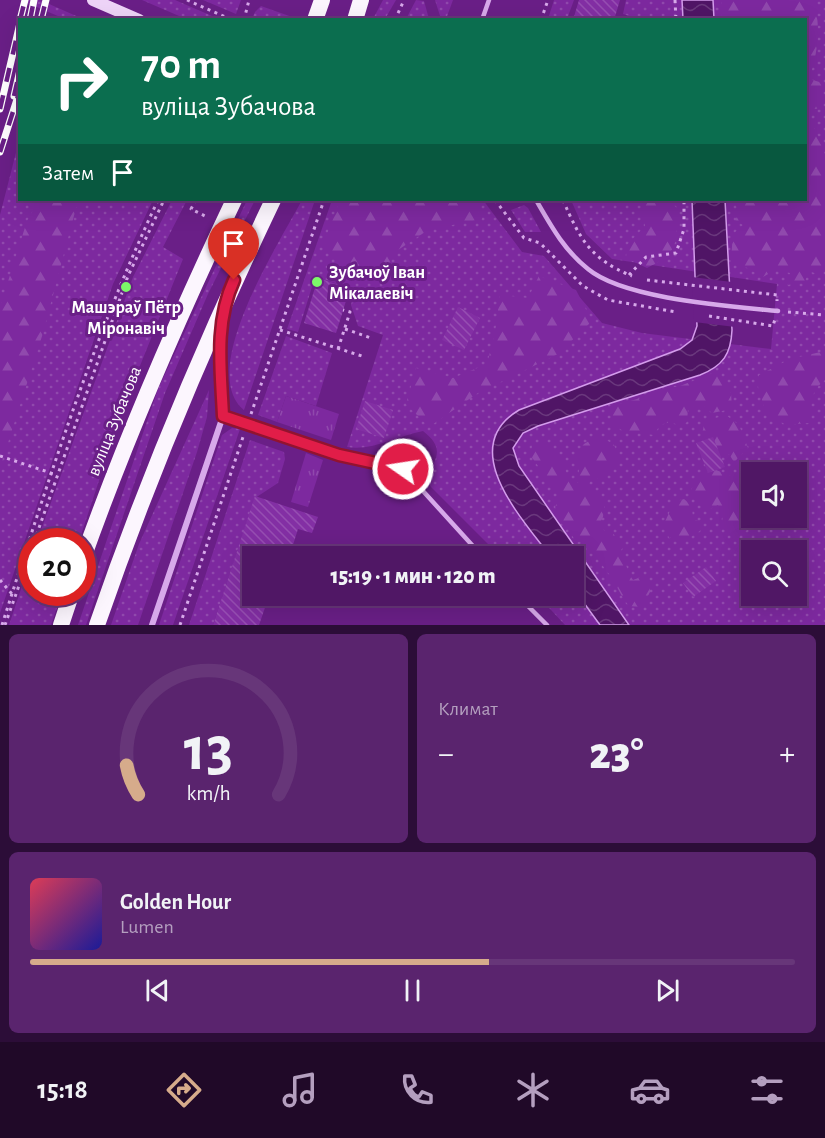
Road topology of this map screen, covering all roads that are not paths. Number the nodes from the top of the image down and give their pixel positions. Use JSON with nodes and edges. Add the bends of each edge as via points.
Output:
{"nodes":[{"id":1,"x":93,"y":0,"type":"edge"},
{"id":2,"x":322,"y":0,"type":"edge"},
{"id":3,"x":361,"y":0,"type":"edge"},
{"id":4,"x":489,"y":0,"type":"edge"},
{"id":5,"x":134,"y":18,"type":"edge"},
{"id":6,"x":316,"y":18,"type":"edge"},
{"id":7,"x":356,"y":18,"type":"edge"},
{"id":8,"x":483,"y":18,"type":"edge"},
{"id":9,"x":234,"y":201,"type":"edge"},
{"id":10,"x":273,"y":201,"type":"edge"},
{"id":11,"x":537,"y":201,"type":"edge"},
{"id":12,"x":225,"y":300,"type":"junction"},
{"id":13,"x":778,"y":311,"type":"road end"},
{"id":14,"x":223,"y":416,"type":"junction"},
{"id":15,"x":94,"y":528,"type":"edge"},
{"id":16,"x":473,"y":546,"type":"edge"},
{"id":17,"x":67,"y":606,"type":"edge"},
{"id":18,"x":528,"y":606,"type":"edge"},
{"id":19,"x":61,"y":625,"type":"edge"},
{"id":20,"x":97,"y":625,"type":"edge"},
{"id":21,"x":152,"y":625,"type":"edge"},
{"id":22,"x":547,"y":625,"type":"edge"}],
"edges":[{"from":1,"to":5,"type":"main road"},
{"from":2,"to":6,"type":"highway"},
{"from":3,"to":7,"type":"highway"},
{"from":4,"to":8,"type":"lane"},
{"from":9,"to":15,"type":"highway","name":"вуліца Зубачова","via":[[167,342]]},
{"from":10,"to":12,"type":"highway"},
{"from":11,"to":13,"type":"lane","via":[[560,242],[589,270],[615,284],[641,293]]},
{"from":12,"to":14,"type":"street","via":[[219,368]]},
{"from":12,"to":20,"type":"highway","via":[[160,455]]},
{"from":14,"to":16,"type":"lane","via":[[339,455],[403,469]]},
{"from":14,"to":21,"type":"street"},
{"from":17,"to":19,"type":"highway"},
{"from":18,"to":22,"type":"lane"}]}
